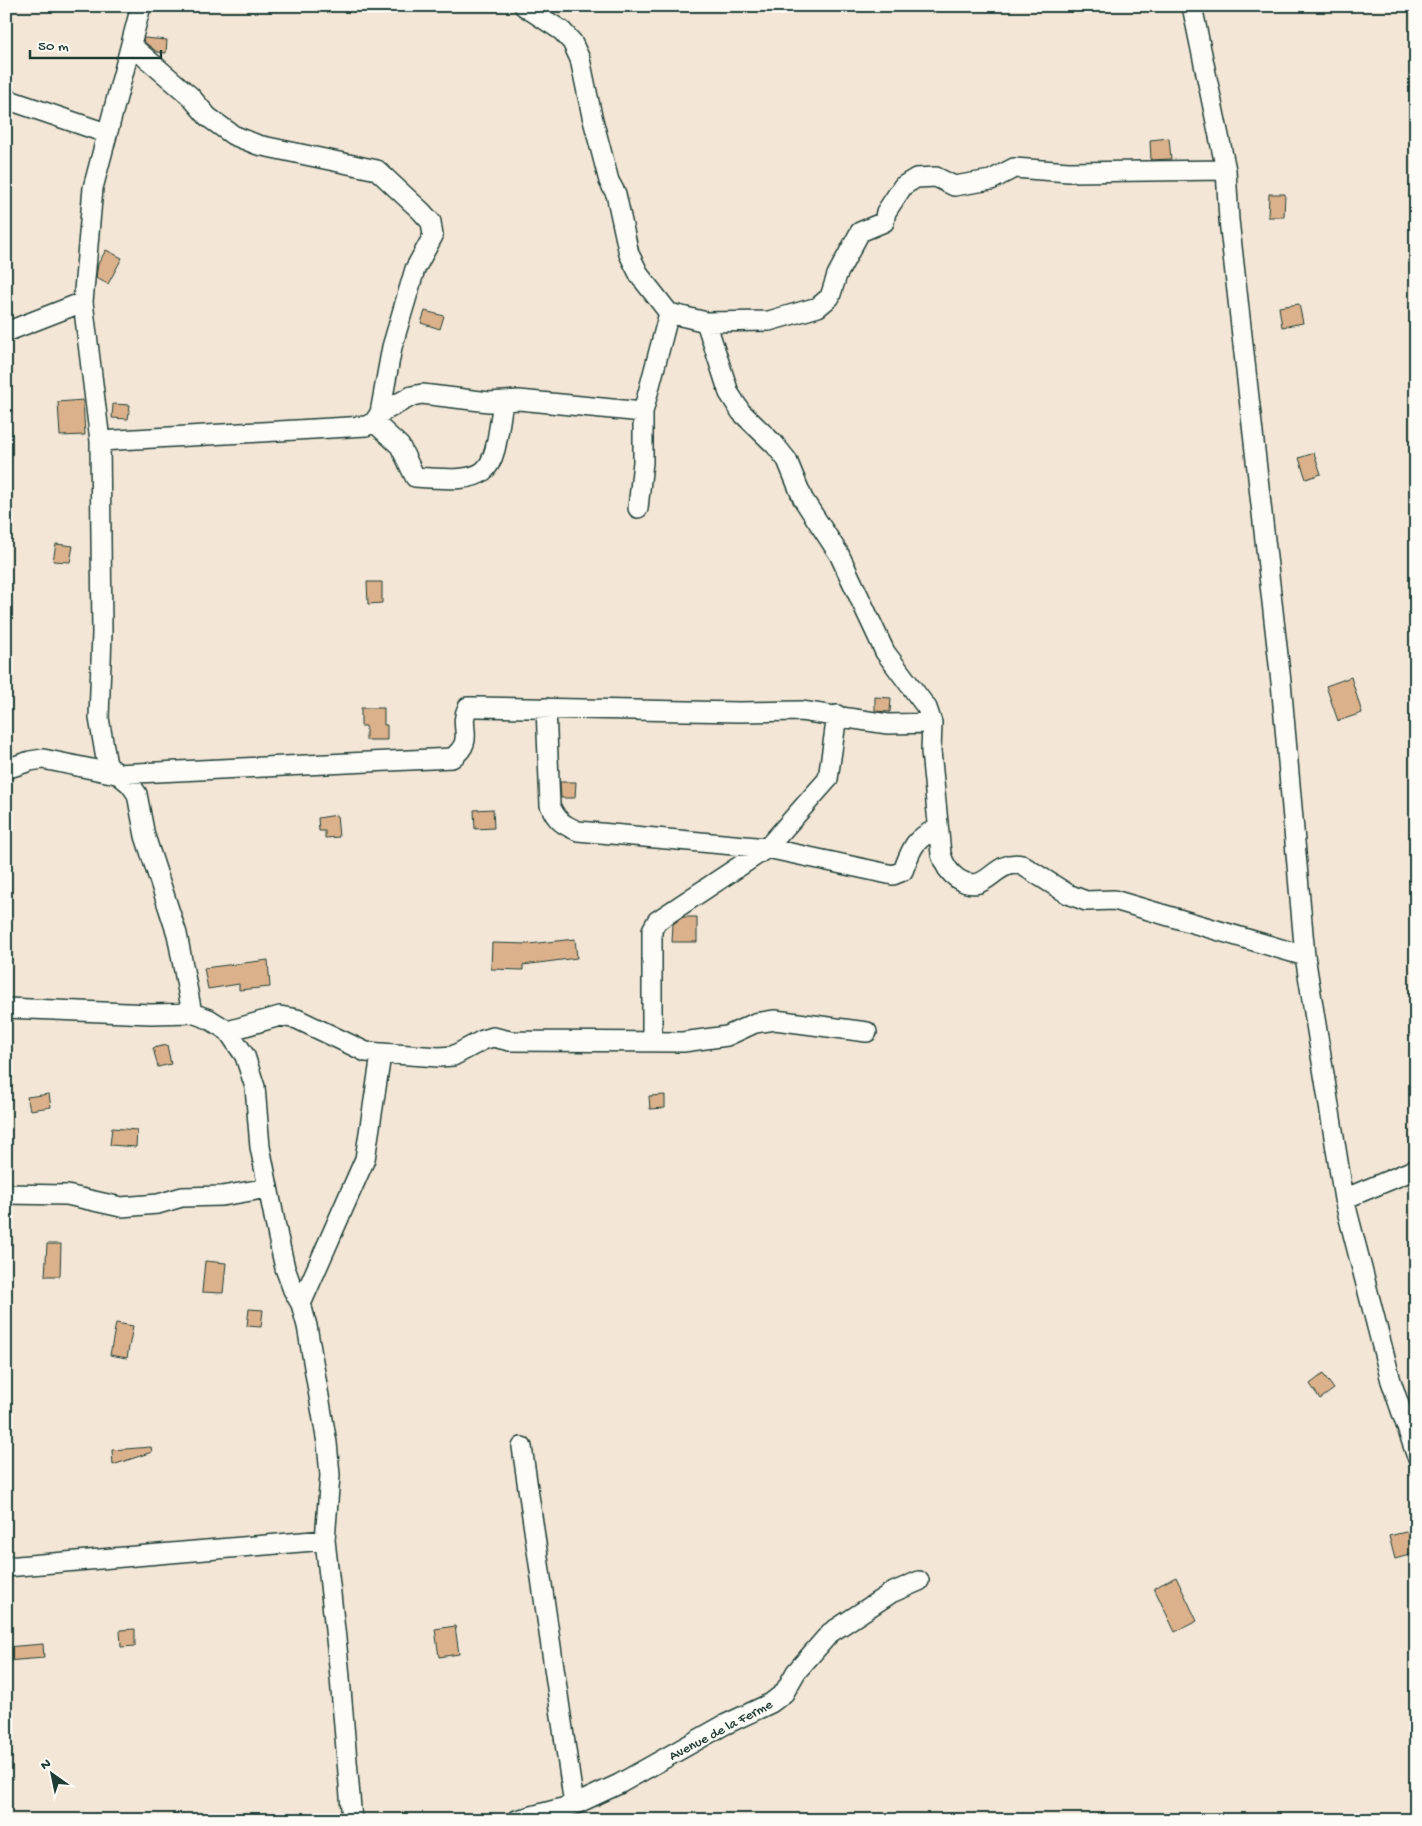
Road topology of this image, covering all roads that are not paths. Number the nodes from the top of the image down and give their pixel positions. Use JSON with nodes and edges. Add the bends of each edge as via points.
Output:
{"nodes":[{"id":1,"x":141,"y":6,"type":"edge"},
{"id":2,"x":524,"y":6,"type":"edge"},
{"id":3,"x":1192,"y":6,"type":"edge"},
{"id":4,"x":132,"y":46,"type":"junction"},
{"id":5,"x":6,"y":99,"type":"edge"},
{"id":6,"x":106,"y":133,"type":"junction"},
{"id":7,"x":1226,"y":170,"type":"junction"},
{"id":8,"x":83,"y":302,"type":"junction"},
{"id":9,"x":668,"y":313,"type":"junction"},
{"id":10,"x":706,"y":322,"type":"junction"},
{"id":11,"x":6,"y":332,"type":"edge"},
{"id":12,"x":503,"y":401,"type":"junction"},
{"id":13,"x":643,"y":412,"type":"junction"},
{"id":14,"x":377,"y":417,"type":"junction"},
{"id":15,"x":100,"y":441,"type":"junction"},
{"id":16,"x":638,"y":508,"type":"dead end"},
{"id":17,"x":546,"y":708,"type":"junction"},
{"id":18,"x":837,"y":715,"type":"junction"},
{"id":19,"x":932,"y":723,"type":"junction"},
{"id":20,"x":6,"y":769,"type":"edge"},
{"id":21,"x":116,"y":774,"type":"junction"},
{"id":22,"x":938,"y":828,"type":"junction"},
{"id":23,"x":767,"y":848,"type":"junction"},
{"id":24,"x":1305,"y":956,"type":"junction"},
{"id":25,"x":6,"y":1008,"type":"edge"},
{"id":26,"x":192,"y":1013,"type":"junction"},
{"id":27,"x":228,"y":1031,"type":"junction"},
{"id":28,"x":867,"y":1032,"type":"dead end"},
{"id":29,"x":652,"y":1042,"type":"junction"},
{"id":30,"x":381,"y":1055,"type":"junction"},
{"id":31,"x":1416,"y":1169,"type":"edge"},
{"id":32,"x":268,"y":1188,"type":"junction"},
{"id":33,"x":6,"y":1194,"type":"edge"},
{"id":34,"x":1344,"y":1199,"type":"junction"},
{"id":35,"x":301,"y":1304,"type":"junction"},
{"id":36,"x":522,"y":1447,"type":"dead end"},
{"id":37,"x":1416,"y":1454,"type":"edge"},
{"id":38,"x":324,"y":1540,"type":"junction"},
{"id":39,"x":6,"y":1567,"type":"edge"},
{"id":40,"x":920,"y":1581,"type":"dead end"},
{"id":41,"x":574,"y":1805,"type":"junction"},
{"id":42,"x":352,"y":1820,"type":"edge"},
{"id":43,"x":517,"y":1820,"type":"edge"}],
"edges":[{"from":1,"to":4,"type":"street"},
{"from":2,"to":9,"type":"street","via":[[562,31],[580,59],[629,254],[640,276]]},
{"from":3,"to":7,"type":"street"},
{"from":4,"to":6,"type":"street"},
{"from":4,"to":14,"type":"street","via":[[190,96],[208,117],[233,135],[258,145],[377,170],[431,222],[434,236],[415,269],[392,347]]},
{"from":5,"to":6,"type":"street"},
{"from":6,"to":8,"type":"street","via":[[93,188]]},
{"from":7,"to":10,"type":"street","via":[[1069,172],[1014,168],[991,180],[960,186],[936,177],[916,178],[903,186],[886,212],[884,222],[860,232],[837,275],[830,297],[818,307],[769,321]]},
{"from":7,"to":24,"type":"street","via":[[1281,682]]},
{"from":8,"to":11,"type":"street"},
{"from":8,"to":15,"type":"street"},
{"from":9,"to":10,"type":"street"},
{"from":9,"to":13,"type":"street"},
{"from":10,"to":19,"type":"street","via":[[729,393],[741,412],[788,460],[803,499],[839,554],[885,652],[919,695]]},
{"from":12,"to":13,"type":"street"},
{"from":12,"to":14,"type":"street","via":[[422,394],[412,396]]},
{"from":12,"to":14,"type":"street","via":[[496,453],[487,470],[474,478],[460,480],[416,477],[400,446]]},
{"from":13,"to":16,"type":"street","via":[[643,462]]},
{"from":14,"to":15,"type":"street","via":[[366,426]]},
{"from":15,"to":21,"type":"street","via":[[102,633],[99,718],[104,756]]},
{"from":17,"to":18,"type":"street","via":[[801,710]]},
{"from":17,"to":21,"type":"street","via":[[468,707],[464,715],[466,740],[462,750],[452,758]]},
{"from":17,"to":23,"type":"street","via":[[550,805],[562,825],[578,831]]},
{"from":18,"to":19,"type":"street","via":[[888,724]]},
{"from":18,"to":23,"type":"street","via":[[828,779]]},
{"from":19,"to":22,"type":"street","via":[[931,751]]},
{"from":20,"to":21,"type":"street","via":[[43,760]]},
{"from":21,"to":26,"type":"street","via":[[137,794],[144,836],[177,934]]},
{"from":22,"to":23,"type":"street","via":[[921,836],[913,846],[903,871],[893,875]]},
{"from":22,"to":24,"type":"street","via":[[944,866],[968,885],[977,885],[1006,866],[1022,865],[1068,894],[1086,901],[1114,900]]},
{"from":23,"to":29,"type":"street","via":[[656,922],[652,930]]},
{"from":24,"to":34,"type":"street"},
{"from":25,"to":26,"type":"street"},
{"from":26,"to":27,"type":"street"},
{"from":27,"to":30,"type":"street","via":[[280,1016],[297,1020],[366,1052]]},
{"from":27,"to":32,"type":"street","via":[[245,1056],[255,1087],[260,1147]]},
{"from":28,"to":29,"type":"street","via":[[775,1020],[755,1023],[727,1036]]},
{"from":29,"to":30,"type":"street","via":[[510,1041],[493,1037],[453,1056]]},
{"from":30,"to":35,"type":"street","via":[[365,1159]]},
{"from":31,"to":34,"type":"street"},
{"from":32,"to":33,"type":"street","via":[[121,1207],[67,1195]]},
{"from":32,"to":35,"type":"street","via":[[285,1268]]},
{"from":34,"to":37,"type":"street","via":[[1391,1381]]},
{"from":35,"to":38,"type":"street","via":[[327,1444],[330,1475]]},
{"from":36,"to":41,"type":"street"},
{"from":38,"to":39,"type":"street"},
{"from":38,"to":42,"type":"street"},
{"from":40,"to":41,"type":"street","name":"Avenue de la Ferme","via":[[891,1593],[830,1633],[778,1698]]},
{"from":41,"to":43,"type":"street","name":"Avenue de la Ferme"}]}
